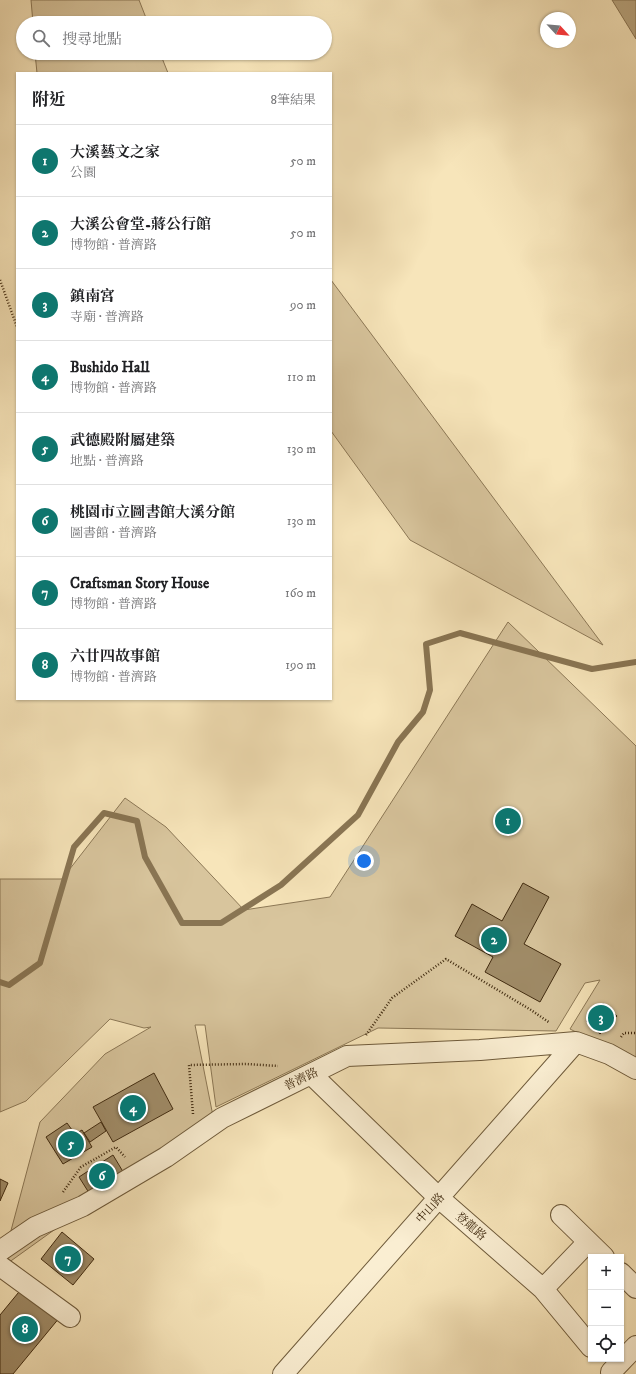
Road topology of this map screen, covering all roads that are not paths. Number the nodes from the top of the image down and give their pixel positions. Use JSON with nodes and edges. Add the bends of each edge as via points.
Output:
{"nodes":[{"id":1,"x":576,"y":1042,"type":"junction"},
{"id":2,"x":636,"y":1069,"type":"edge"},
{"id":3,"x":311,"y":1074,"type":"junction"},
{"id":4,"x":439,"y":1198,"type":"junction"},
{"id":5,"x":561,"y":1215,"type":"dead end"},
{"id":6,"x":588,"y":1242,"type":"junction"},
{"id":7,"x":0,"y":1252,"type":"edge"},
{"id":8,"x":601,"y":1254,"type":"edge"},
{"id":9,"x":0,"y":1266,"type":"edge"},
{"id":10,"x":624,"y":1276,"type":"edge"},
{"id":11,"x":636,"y":1288,"type":"edge"},
{"id":12,"x":543,"y":1289,"type":"junction"},
{"id":13,"x":70,"y":1317,"type":"dead end"},
{"id":14,"x":588,"y":1343,"type":"edge"},
{"id":15,"x":636,"y":1346,"type":"edge"},
{"id":16,"x":608,"y":1368,"type":"edge"},
{"id":17,"x":283,"y":1374,"type":"edge"}],
"edges":[{"from":1,"to":2,"type":"street","name":"普濟路","via":[[609,1054]]},
{"from":1,"to":3,"type":"street","name":"普濟路","via":[[480,1050],[347,1056]]},
{"from":1,"to":4,"type":"street","name":"中山路"},
{"from":3,"to":4,"type":"street","name":"登龍路"},
{"from":3,"to":7,"type":"street","name":"普濟路","via":[[222,1118],[166,1157],[83,1206],[35,1227]]},
{"from":4,"to":12,"type":"street","name":"登龍路"},
{"from":4,"to":17,"type":"street","name":"中山路"},
{"from":5,"to":6,"type":"street"},
{"from":6,"to":8,"type":"street"},
{"from":6,"to":12,"type":"street"},
{"from":9,"to":13,"type":"street"},
{"from":10,"to":11,"type":"street"},
{"from":12,"to":14,"type":"street","name":"登龍路"},
{"from":15,"to":16,"type":"street"}]}
